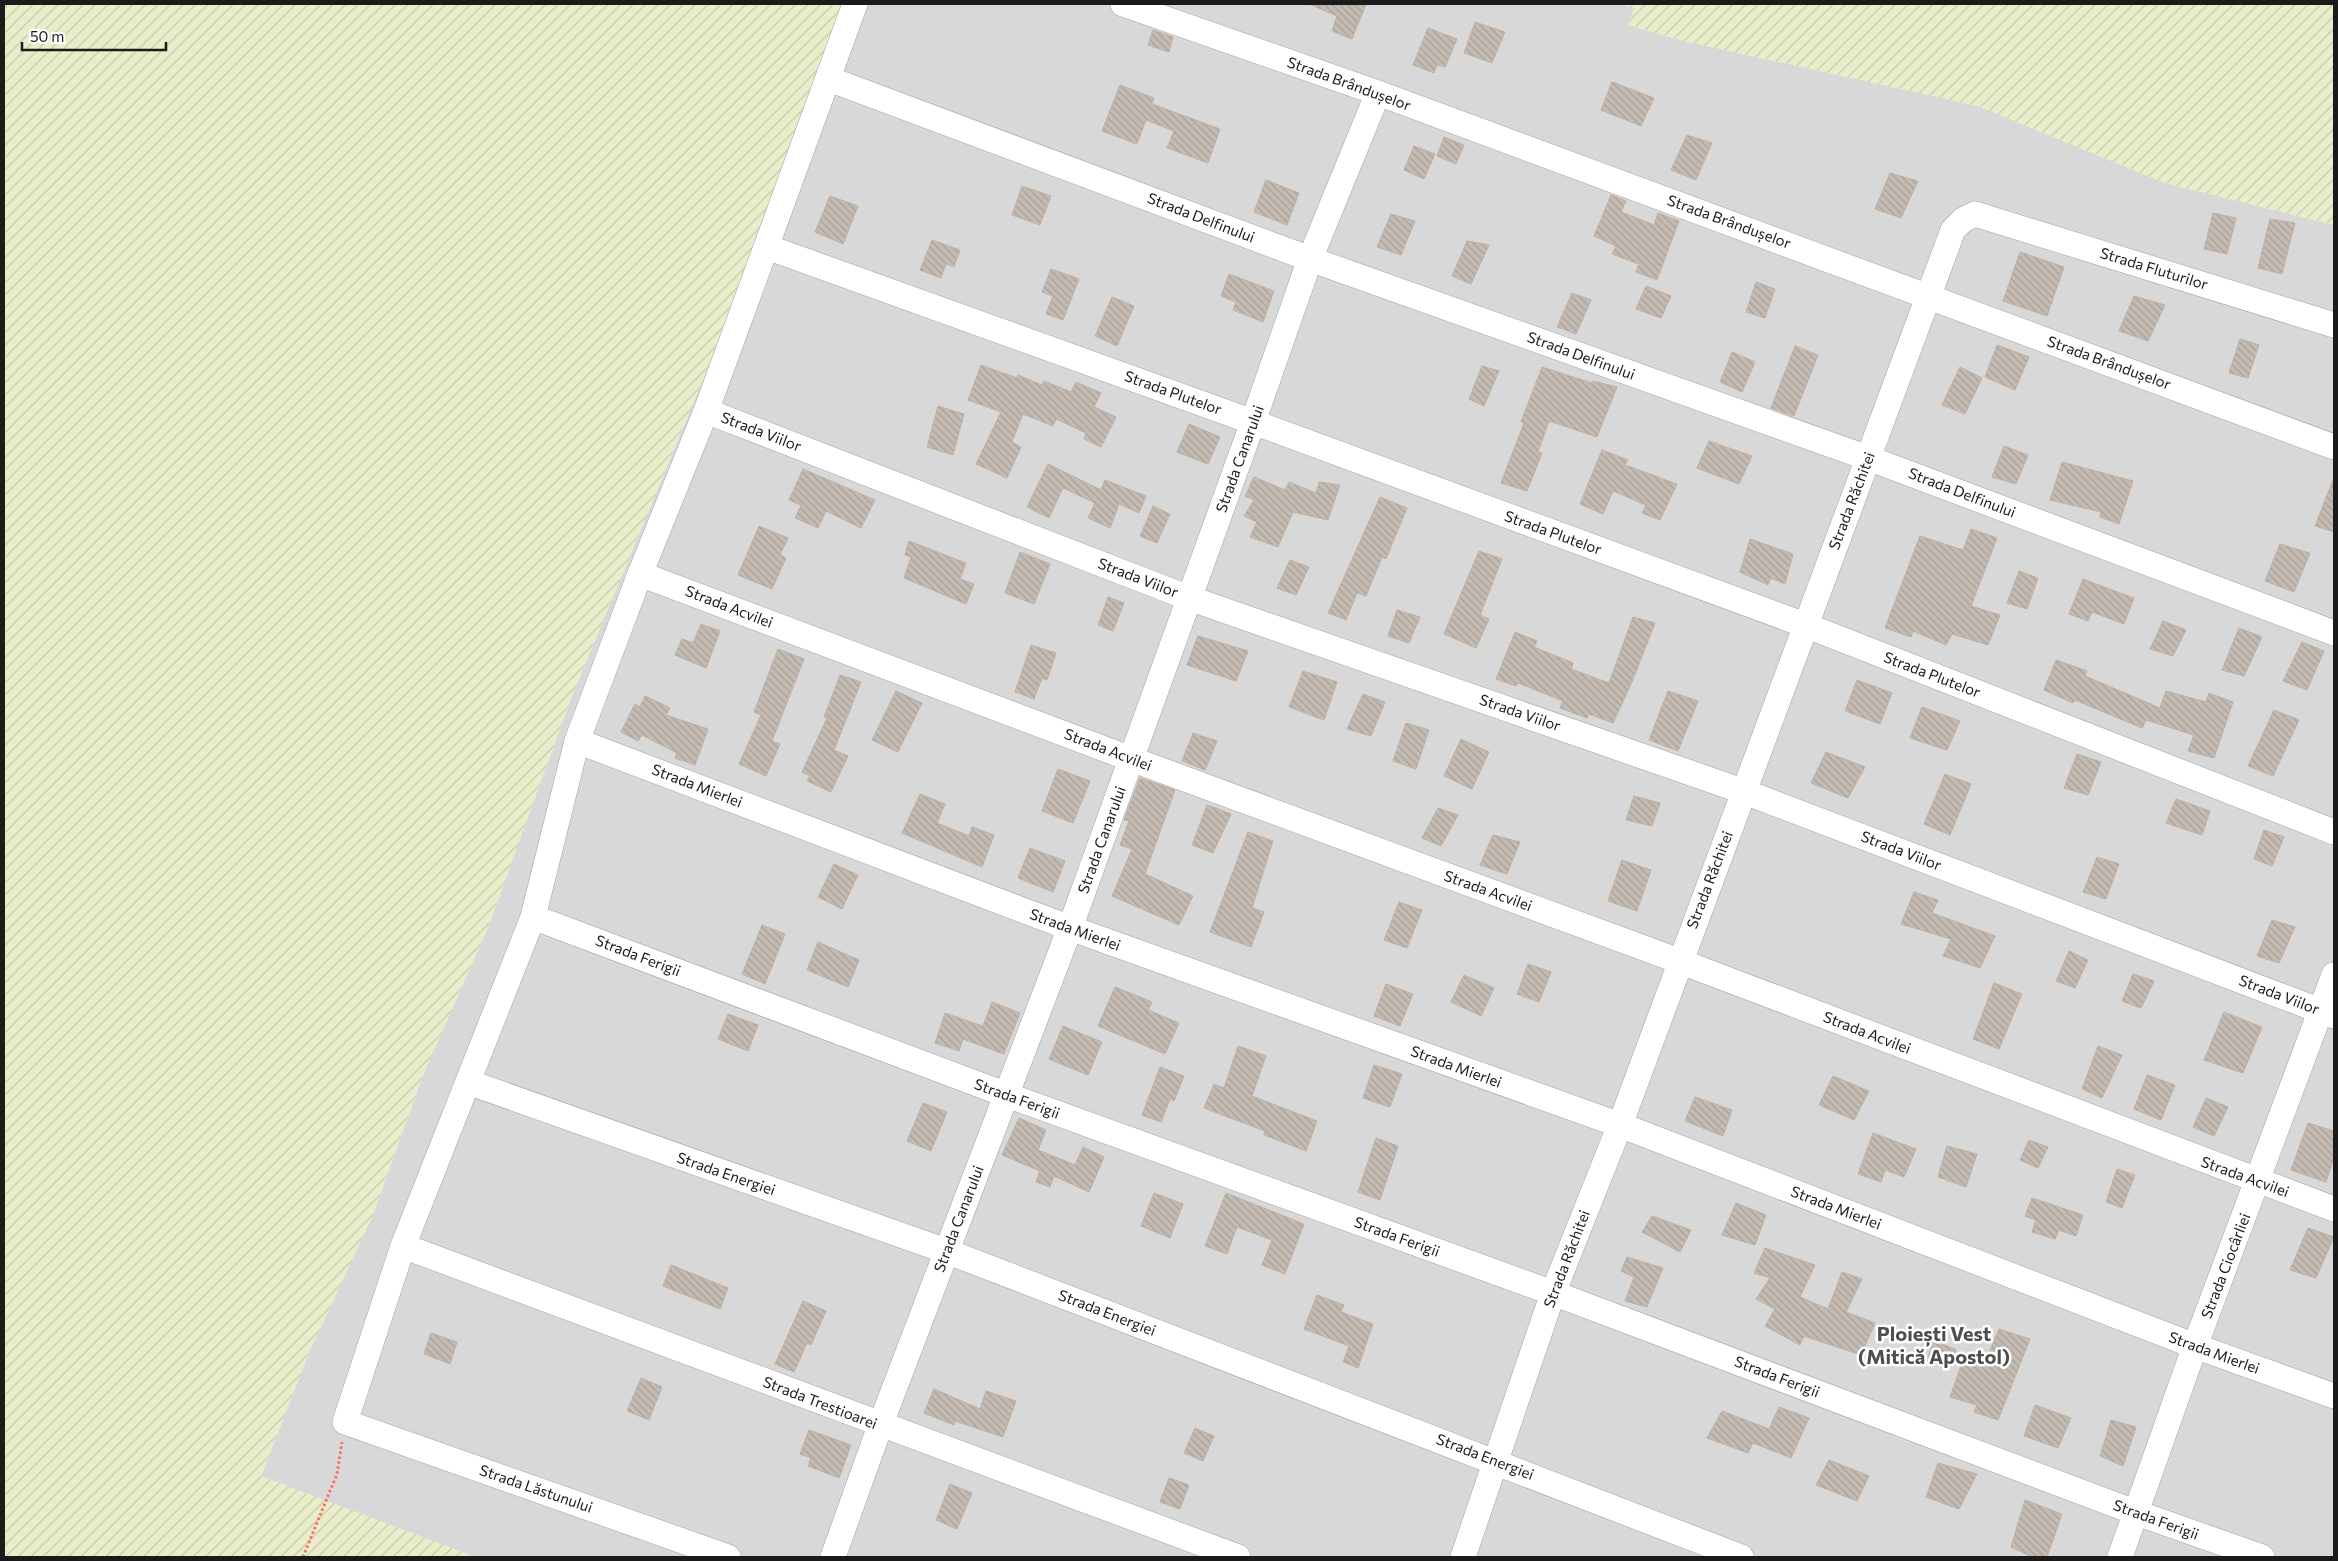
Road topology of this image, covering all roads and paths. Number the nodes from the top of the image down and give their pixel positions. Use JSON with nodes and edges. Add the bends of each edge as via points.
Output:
{"nodes":[{"id":1,"x":855,"y":4,"type":"edge"},
{"id":2,"x":1122,"y":4,"type":"edge"},
{"id":3,"x":829,"y":79,"type":"junction"},
{"id":4,"x":1378,"y":93,"type":"junction"},
{"id":5,"x":1974,"y":214,"type":"joint"},
{"id":6,"x":767,"y":247,"type":"junction"},
{"id":7,"x":1310,"y":259,"type":"junction"},
{"id":8,"x":1929,"y":296,"type":"junction"},
{"id":9,"x":2334,"y":325,"type":"edge"},
{"id":10,"x":706,"y":411,"type":"junction"},
{"id":11,"x":1253,"y":422,"type":"junction"},
{"id":12,"x":2334,"y":447,"type":"edge"},
{"id":13,"x":1868,"y":458,"type":"junction"},
{"id":14,"x":640,"y":574,"type":"junction"},
{"id":15,"x":1189,"y":598,"type":"junction"},
{"id":16,"x":1805,"y":625,"type":"junction"},
{"id":17,"x":2334,"y":633,"type":"edge"},
{"id":18,"x":577,"y":741,"type":"junction"},
{"id":19,"x":1131,"y":759,"type":"junction"},
{"id":20,"x":1744,"y":792,"type":"junction"},
{"id":21,"x":2334,"y":832,"type":"edge"},
{"id":22,"x":533,"y":917,"type":"junction"},
{"id":23,"x":1070,"y":928,"type":"junction"},
{"id":24,"x":1679,"y":961,"type":"junction"},
{"id":25,"x":2334,"y":975,"type":"edge"},
{"id":26,"x":2328,"y":1014,"type":"edge"},
{"id":27,"x":468,"y":1082,"type":"junction"},
{"id":28,"x":1006,"y":1095,"type":"junction"},
{"id":29,"x":1620,"y":1125,"type":"junction"},
{"id":30,"x":2258,"y":1182,"type":"junction"},
{"id":31,"x":2334,"y":1209,"type":"edge"},
{"id":32,"x":403,"y":1246,"type":"junction"},
{"id":33,"x":946,"y":1251,"type":"junction"},
{"id":34,"x":1554,"y":1293,"type":"junction"},
{"id":35,"x":2195,"y":1346,"type":"junction"},
{"id":36,"x":2334,"y":1396,"type":"edge"},
{"id":37,"x":344,"y":1422,"type":"junction"},
{"id":38,"x":880,"y":1426,"type":"junction"},
{"id":39,"x":1497,"y":1462,"type":"junction"},
{"id":40,"x":2137,"y":1513,"type":"junction"},
{"id":41,"x":303,"y":1557,"type":"edge"},
{"id":42,"x":728,"y":1557,"type":"edge"},
{"id":43,"x":833,"y":1557,"type":"edge"},
{"id":44,"x":1238,"y":1557,"type":"edge"},
{"id":45,"x":1463,"y":1557,"type":"edge"},
{"id":46,"x":1741,"y":1557,"type":"edge"},
{"id":47,"x":2120,"y":1557,"type":"edge"},
{"id":48,"x":2262,"y":1557,"type":"edge"}],
"edges":[{"from":1,"to":3,"type":"street"},
{"from":2,"to":4,"type":"street","name":"Strada Brândușelor"},
{"from":3,"to":6,"type":"street"},
{"from":3,"to":7,"type":"street","name":"Strada Delfinului"},
{"from":4,"to":7,"type":"street","name":"Strada Canarului"},
{"from":4,"to":8,"type":"street","name":"Strada Brândușelor"},
{"from":5,"to":8,"type":"street","name":"Strada Răchitei","via":[[1953,230]]},
{"from":5,"to":9,"type":"street","name":"Strada Fluturilor"},
{"from":6,"to":10,"type":"street"},
{"from":6,"to":11,"type":"street","name":"Strada Plutelor"},
{"from":7,"to":11,"type":"street","name":"Strada Canarului"},
{"from":7,"to":13,"type":"street","name":"Strada Delfinului"},
{"from":8,"to":12,"type":"street","name":"Strada Brândușelor"},
{"from":8,"to":13,"type":"street","name":"Strada Răchitei"},
{"from":10,"to":14,"type":"street"},
{"from":10,"to":15,"type":"street","name":"Strada Viilor"},
{"from":11,"to":15,"type":"street","name":"Strada Canarului"},
{"from":11,"to":16,"type":"street","name":"Strada Plutelor"},
{"from":13,"to":16,"type":"street","name":"Strada Răchitei"},
{"from":13,"to":17,"type":"street","name":"Strada Delfinului"},
{"from":14,"to":18,"type":"street"},
{"from":14,"to":19,"type":"street","name":"Strada Acvilei"},
{"from":15,"to":19,"type":"street","name":"Strada Canarului"},
{"from":15,"to":20,"type":"street","name":"Strada Viilor"},
{"from":16,"to":20,"type":"street","name":"Strada Răchitei"},
{"from":16,"to":21,"type":"street","name":"Strada Plutelor"},
{"from":18,"to":22,"type":"street"},
{"from":18,"to":23,"type":"street","name":"Strada Mierlei"},
{"from":19,"to":23,"type":"street","name":"Strada Canarului"},
{"from":19,"to":24,"type":"street","name":"Strada Acvilei"},
{"from":20,"to":24,"type":"street","name":"Strada Răchitei"},
{"from":20,"to":26,"type":"street","name":"Strada Viilor"},
{"from":22,"to":27,"type":"street"},
{"from":22,"to":28,"type":"street","name":"Strada Ferigii"},
{"from":23,"to":28,"type":"street","name":"Strada Canarului"},
{"from":23,"to":29,"type":"street","name":"Strada Mierlei"},
{"from":24,"to":29,"type":"street","name":"Strada Răchitei"},
{"from":24,"to":30,"type":"street","name":"Strada Acvilei"},
{"from":25,"to":26,"type":"street","name":"Strada Ciocârliei"},
{"from":26,"to":30,"type":"street","name":"Strada Ciocârliei"},
{"from":27,"to":32,"type":"street"},
{"from":27,"to":33,"type":"street","name":"Strada Energiei"},
{"from":28,"to":33,"type":"street","name":"Strada Canarului"},
{"from":28,"to":34,"type":"street","name":"Strada Ferigii"},
{"from":29,"to":34,"type":"street","name":"Strada Răchitei"},
{"from":29,"to":35,"type":"street","name":"Strada Mierlei"},
{"from":30,"to":31,"type":"street","name":"Strada Acvilei"},
{"from":30,"to":35,"type":"street","name":"Strada Ciocârliei"},
{"from":32,"to":37,"type":"street"},
{"from":32,"to":38,"type":"street","name":"Strada Trestioarei"},
{"from":33,"to":38,"type":"street","name":"Strada Canarului"},
{"from":33,"to":39,"type":"street","name":"Strada Energiei"},
{"from":34,"to":39,"type":"street","name":"Strada Răchitei"},
{"from":34,"to":40,"type":"street","name":"Strada Ferigii"},
{"from":35,"to":36,"type":"street","name":"Strada Mierlei"},
{"from":35,"to":40,"type":"street","name":"Strada Ciocârliei"},
{"from":37,"to":41,"type":"path","via":[[337,1474]]},
{"from":37,"to":42,"type":"street","name":"Strada Lăstunului"},
{"from":38,"to":43,"type":"street","name":"Strada Canarului"},
{"from":38,"to":44,"type":"street","name":"Strada Trestioarei"},
{"from":39,"to":45,"type":"street","name":"Strada Răchitei"},
{"from":39,"to":46,"type":"street","name":"Strada Energiei"},
{"from":40,"to":47,"type":"street","name":"Strada Ciocârliei"},
{"from":40,"to":48,"type":"street","name":"Strada Ferigii"}]}
